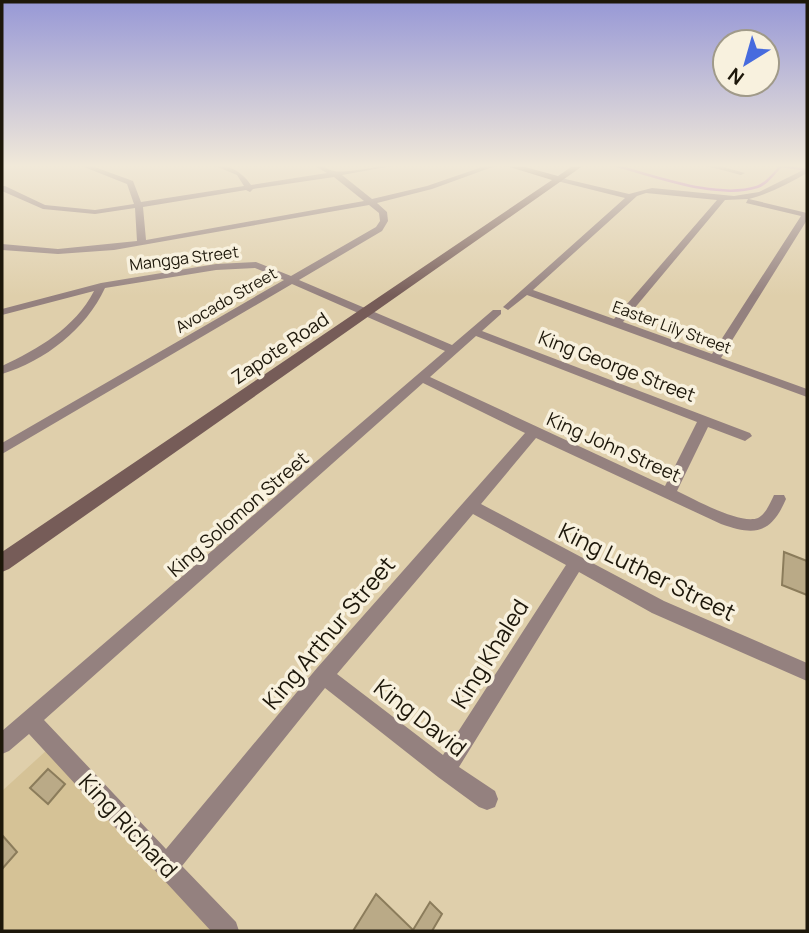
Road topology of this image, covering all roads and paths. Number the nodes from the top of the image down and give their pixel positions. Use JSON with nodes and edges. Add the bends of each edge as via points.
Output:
{"nodes":[{"id":1,"x":51,"y":209,"type":"edge"},
{"id":2,"x":125,"y":209,"type":"edge"},
{"id":3,"x":139,"y":209,"type":"edge"},
{"id":4,"x":328,"y":209,"type":"edge"},
{"id":5,"x":379,"y":209,"type":"edge"},
{"id":6,"x":517,"y":209,"type":"edge"},
{"id":7,"x":617,"y":209,"type":"edge"},
{"id":8,"x":714,"y":209,"type":"edge"},
{"id":9,"x":780,"y":209,"type":"edge"},
{"id":10,"x":807,"y":215,"type":"edge"},
{"id":11,"x":142,"y":242,"type":"junction"},
{"id":12,"x":2,"y":247,"type":"edge"},
{"id":13,"x":292,"y":280,"type":"junction"},
{"id":14,"x":101,"y":286,"type":"junction"},
{"id":15,"x":526,"y":291,"type":"junction"},
{"id":16,"x":2,"y":312,"type":"edge"},
{"id":17,"x":364,"y":314,"type":"junction"},
{"id":18,"x":616,"y":324,"type":"junction"},
{"id":19,"x":476,"y":332,"type":"junction"},
{"id":20,"x":454,"y":351,"type":"junction"},
{"id":21,"x":715,"y":359,"type":"junction"},
{"id":22,"x":2,"y":370,"type":"edge"},
{"id":23,"x":425,"y":379,"type":"junction"},
{"id":24,"x":807,"y":393,"type":"edge"},
{"id":25,"x":704,"y":421,"type":"junction"},
{"id":26,"x":534,"y":432,"type":"junction"},
{"id":27,"x":745,"y":436,"type":"dead end"},
{"id":28,"x":2,"y":449,"type":"edge"},
{"id":29,"x":669,"y":493,"type":"junction"},
{"id":30,"x":779,"y":499,"type":"dead end"},
{"id":31,"x":470,"y":506,"type":"junction"},
{"id":32,"x":2,"y":563,"type":"edge"},
{"id":33,"x":575,"y":564,"type":"junction"},
{"id":34,"x":807,"y":672,"type":"edge"},
{"id":35,"x":324,"y":675,"type":"junction"},
{"id":36,"x":30,"y":720,"type":"junction"},
{"id":37,"x":2,"y":744,"type":"edge"},
{"id":38,"x":445,"y":770,"type":"junction"},
{"id":39,"x":487,"y":799,"type":"dead end"},
{"id":40,"x":166,"y":868,"type":"junction"},
{"id":41,"x":227,"y":931,"type":"edge"}],
"edges":[{"from":1,"to":2,"type":"street"},
{"from":3,"to":11,"type":"street"},
{"from":4,"to":11,"type":"street"},
{"from":5,"to":13,"type":"street","name":"Avocado Street","via":[[384,221],[379,229]]},
{"from":6,"to":17,"type":"main road","name":"Zapote Road"},
{"from":7,"to":15,"type":"street","name":"King Solomon Street"},
{"from":8,"to":18,"type":"street"},
{"from":9,"to":10,"type":"street"},
{"from":10,"to":21,"type":"street"},
{"from":11,"to":12,"type":"street","via":[[57,251]]},
{"from":13,"to":14,"type":"street","name":"Mangga Street","via":[[256,265]]},
{"from":13,"to":17,"type":"street","name":"Mangga Street"},
{"from":13,"to":28,"type":"street","name":"Avocado Street"},
{"from":14,"to":16,"type":"street","name":"Mangga Street"},
{"from":14,"to":22,"type":"street","via":[[91,308],[74,326]]},
{"from":15,"to":18,"type":"street","name":"Easter Lily Street"},
{"from":15,"to":19,"type":"street","name":"King Solomon Street"},
{"from":17,"to":20,"type":"street","name":"Mangga Street"},
{"from":17,"to":32,"type":"main road","name":"Zapote Road"},
{"from":18,"to":21,"type":"street","name":"Easter Lily Street"},
{"from":19,"to":20,"type":"street","name":"King Solomon Street"},
{"from":19,"to":25,"type":"street","name":"King George Street"},
{"from":20,"to":23,"type":"street","name":"King Solomon Street"},
{"from":21,"to":24,"type":"street","name":"Easter Lily Street"},
{"from":23,"to":26,"type":"street","name":"King John Street"},
{"from":23,"to":36,"type":"street","name":"King Solomon Street"},
{"from":25,"to":27,"type":"street","name":"King George Street"},
{"from":25,"to":29,"type":"street"},
{"from":26,"to":29,"type":"street","name":"King John Street"},
{"from":26,"to":31,"type":"street","name":"King Arthur Street"},
{"from":29,"to":30,"type":"street","name":"King John Street","via":[[726,520],[756,526],[767,520]]},
{"from":31,"to":33,"type":"street","name":"King Luther Street"},
{"from":31,"to":35,"type":"street","name":"King Arthur Street"},
{"from":33,"to":34,"type":"street","name":"King Luther Street","via":[[658,607]]},
{"from":33,"to":38,"type":"street","name":"King Khaled"},
{"from":35,"to":38,"type":"street","name":"King David"},
{"from":35,"to":40,"type":"street","name":"King Arthur Street"},
{"from":36,"to":37,"type":"street","name":"King Solomon Street"},
{"from":36,"to":40,"type":"street","name":"King Richard"},
{"from":38,"to":39,"type":"street","name":"King David"},
{"from":40,"to":41,"type":"street","name":"King Richard"}]}
